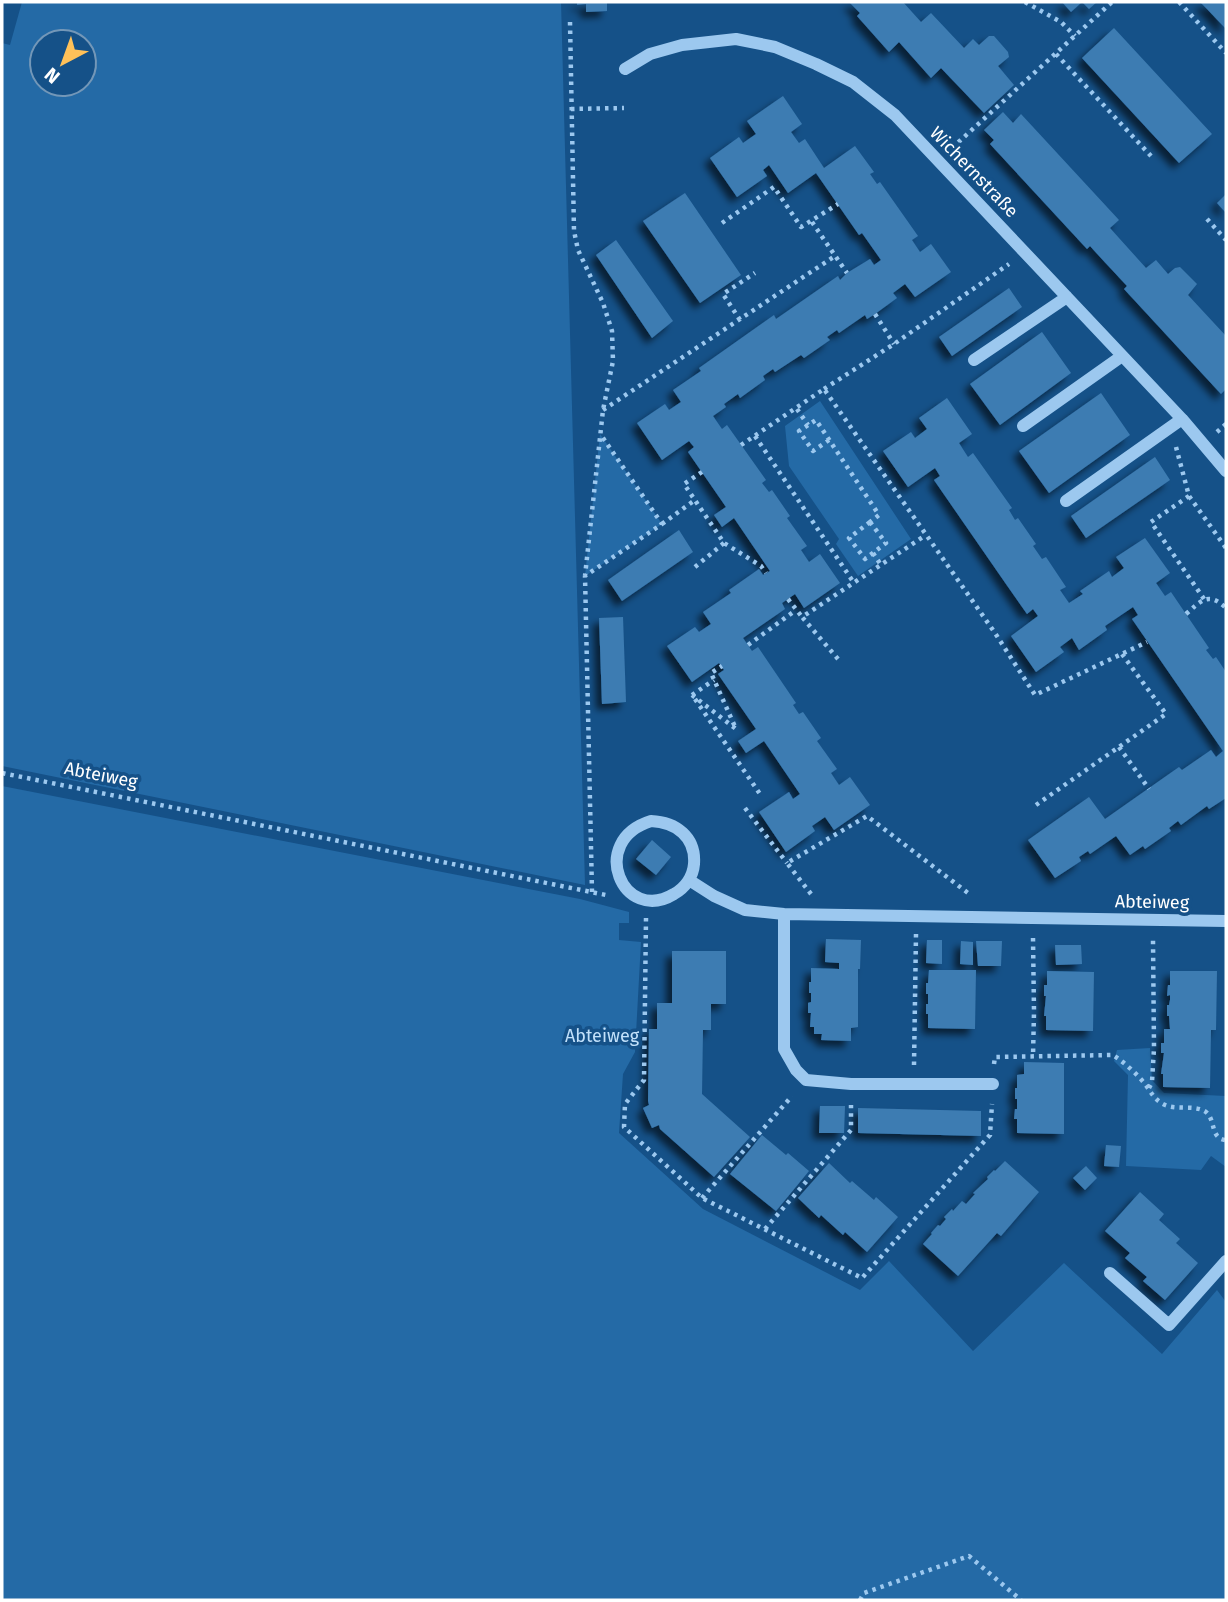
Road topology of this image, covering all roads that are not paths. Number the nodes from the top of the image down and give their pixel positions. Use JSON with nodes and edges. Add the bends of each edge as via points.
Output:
{"nodes":[{"id":1,"x":625,"y":69,"type":"dead end"},
{"id":2,"x":1067,"y":297,"type":"junction"},
{"id":3,"x":1122,"y":356,"type":"junction"},
{"id":4,"x":974,"y":360,"type":"dead end"},
{"id":5,"x":1182,"y":419,"type":"junction"},
{"id":6,"x":1023,"y":426,"type":"dead end"},
{"id":7,"x":1226,"y":471,"type":"edge"},
{"id":8,"x":1066,"y":501,"type":"dead end"},
{"id":9,"x":689,"y":880,"type":"junction"},
{"id":10,"x":784,"y":914,"type":"junction"},
{"id":11,"x":1226,"y":921,"type":"edge"},
{"id":12,"x":993,"y":1084,"type":"road end"},
{"id":13,"x":1226,"y":1261,"type":"edge"},
{"id":14,"x":1110,"y":1273,"type":"dead end"}],
"edges":[{"from":1,"to":2,"type":"street","name":"Wichernstraße","via":[[650,54],[682,44],[736,39],[775,47],[853,82],[895,115]]},
{"from":2,"to":3,"type":"street","name":"Wichernstraße"},
{"from":2,"to":4,"type":"street"},
{"from":3,"to":5,"type":"street","name":"Wichernstraße"},
{"from":3,"to":6,"type":"street"},
{"from":5,"to":7,"type":"street","name":"Wichernstraße"},
{"from":5,"to":8,"type":"street"},
{"from":9,"to":9,"type":"street","via":[[694,868],[691,844],[675,826],[651,821],[628,833],[617,867],[631,893],[656,901],[681,890]]},
{"from":9,"to":10,"type":"street","name":"Abteiweg","via":[[745,910]]},
{"from":10,"to":11,"type":"street","name":"Abteiweg"},
{"from":10,"to":12,"type":"street","via":[[784,1049],[806,1080]]},
{"from":13,"to":14,"type":"street","via":[[1169,1325]]}]}
